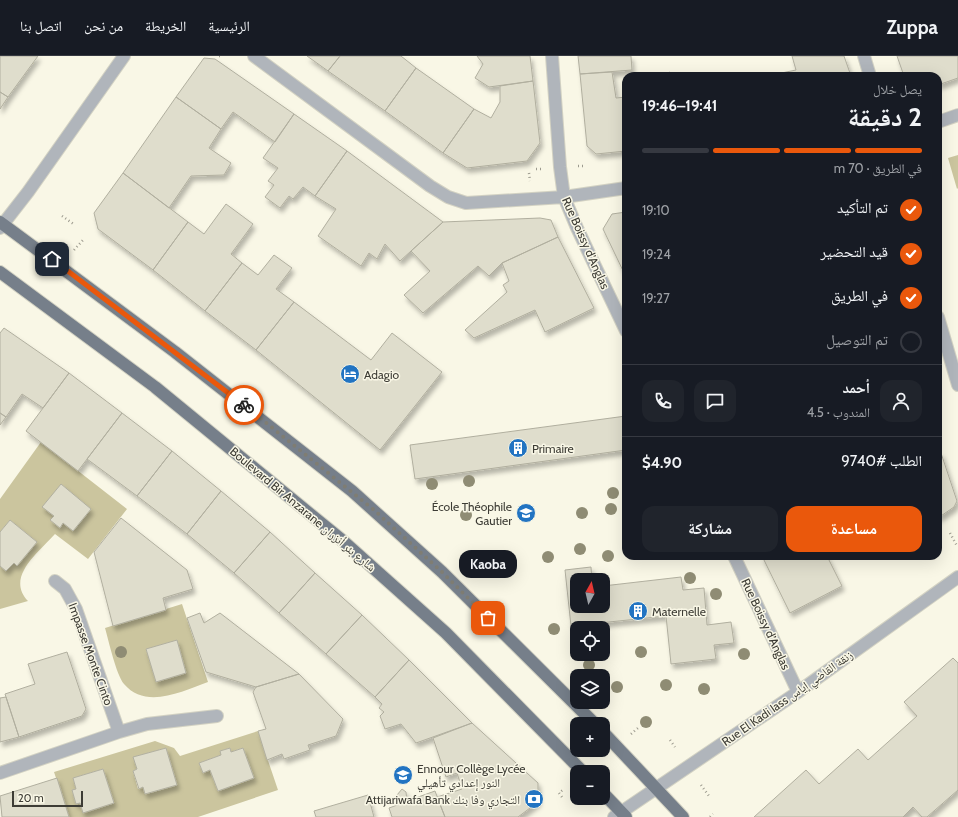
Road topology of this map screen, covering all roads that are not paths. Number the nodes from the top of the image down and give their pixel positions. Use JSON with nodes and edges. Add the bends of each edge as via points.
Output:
{"nodes":[{"id":1,"x":124,"y":56,"type":"edge"},
{"id":2,"x":254,"y":56,"type":"edge"},
{"id":3,"x":552,"y":56,"type":"edge"},
{"id":4,"x":864,"y":56,"type":"edge"},
{"id":5,"x":869,"y":72,"type":"edge"},
{"id":6,"x":958,"y":115,"type":"edge"},
{"id":7,"x":942,"y":121,"type":"edge"},
{"id":8,"x":622,"y":189,"type":"edge"},
{"id":9,"x":564,"y":197,"type":"junction"},
{"id":10,"x":1,"y":225,"type":"edge"},
{"id":11,"x":0,"y":272,"type":"edge"},
{"id":12,"x":622,"y":323,"type":"edge"},
{"id":13,"x":942,"y":331,"type":"edge"},
{"id":14,"x":958,"y":385,"type":"edge"},
{"id":15,"x":736,"y":560,"type":"edge"},
{"id":16,"x":958,"y":578,"type":"edge"},
{"id":17,"x":55,"y":581,"type":"dead end"},
{"id":18,"x":798,"y":692,"type":"junction"},
{"id":19,"x":217,"y":716,"type":"dead end"},
{"id":20,"x":588,"y":717,"type":"edge"},
{"id":21,"x":119,"y":732,"type":"junction"},
{"id":22,"x":610,"y":739,"type":"edge"},
{"id":23,"x":576,"y":765,"type":"edge"},
{"id":24,"x":0,"y":773,"type":"edge"},
{"id":25,"x":656,"y":788,"type":"junction"},
{"id":26,"x":610,"y":802,"type":"edge"},
{"id":27,"x":621,"y":815,"type":"edge"},
{"id":28,"x":683,"y":817,"type":"edge"}],
"edges":[{"from":1,"to":10,"type":"street","via":[[28,192]]},
{"from":2,"to":9,"type":"street","via":[[448,197],[466,203]]},
{"from":3,"to":9,"type":"street","name":"Rue Boissy d’Anglas"},
{"from":4,"to":5,"type":"street"},
{"from":6,"to":7,"type":"street"},
{"from":8,"to":9,"type":"street"},
{"from":9,"to":12,"type":"street","name":"Rue Boissy d’Anglas"},
{"from":10,"to":20,"type":"main road","via":[[175,352],[352,491],[442,572]]},
{"from":11,"to":23,"type":"main road","name":"Boulevard Bir Anzarane شارع بئر أنزران","via":[[155,387],[343,541],[446,633]]},
{"from":13,"to":14,"type":"street"},
{"from":15,"to":18,"type":"street","name":"Rue Boissy d’Anglas"},
{"from":16,"to":18,"type":"street","name":"Rue El Kadi Iass زنقة القاضي إياس"},
{"from":17,"to":21,"type":"street","name":"Impasse Monte Cinto","via":[[65,589],[76,609]]},
{"from":18,"to":25,"type":"street","name":"Rue El Kadi Iass زنقة القاضي إياس"},
{"from":19,"to":21,"type":"street","via":[[147,724]]},
{"from":21,"to":24,"type":"street"},
{"from":22,"to":25,"type":"main road"},
{"from":25,"to":27,"type":"street","name":"Rue El Kadi Iass زنقة القاضي إياس"},
{"from":25,"to":28,"type":"main road"},
{"from":26,"to":27,"type":"main road"}]}
